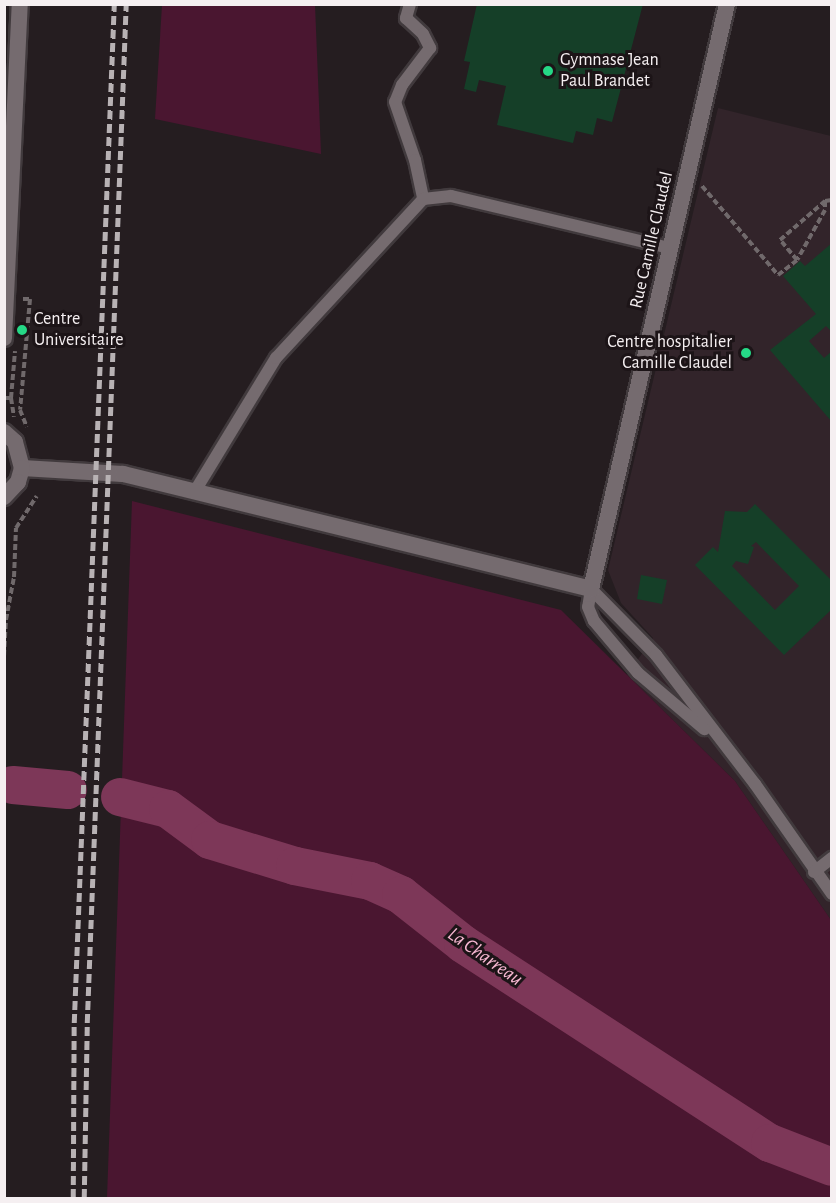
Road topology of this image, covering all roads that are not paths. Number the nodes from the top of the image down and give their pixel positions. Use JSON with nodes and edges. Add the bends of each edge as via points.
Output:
{"nodes":[{"id":1,"x":20,"y":4,"type":"edge"},
{"id":2,"x":410,"y":4,"type":"edge"},
{"id":3,"x":727,"y":4,"type":"edge"},
{"id":4,"x":423,"y":199,"type":"junction"},
{"id":5,"x":670,"y":248,"type":"junction"},
{"id":6,"x":4,"y":338,"type":"edge"},
{"id":7,"x":5,"y":432,"type":"edge"},
{"id":8,"x":22,"y":468,"type":"junction"},
{"id":9,"x":195,"y":491,"type":"junction"},
{"id":10,"x":6,"y":498,"type":"edge"},
{"id":11,"x":591,"y":589,"type":"junction"},
{"id":12,"x":721,"y":744,"type":"junction"},
{"id":13,"x":831,"y":858,"type":"edge"},
{"id":14,"x":814,"y":872,"type":"junction"},
{"id":15,"x":831,"y":894,"type":"edge"}],
"edges":[{"from":1,"to":6,"type":"street"},
{"from":2,"to":4,"type":"lane","via":[[406,18],[423,34],[430,48],[402,85],[395,102],[415,160]]},
{"from":3,"to":5,"type":"street","name":"Rue Camille Claudel"},
{"from":4,"to":5,"type":"lane","via":[[451,196]]},
{"from":4,"to":9,"type":"lane","via":[[276,358]]},
{"from":5,"to":11,"type":"street","name":"Rue Camille Claudel"},
{"from":7,"to":8,"type":"street","via":[[20,455]]},
{"from":8,"to":9,"type":"street","via":[[123,474]]},
{"from":8,"to":10,"type":"street"},
{"from":9,"to":11,"type":"street"},
{"from":11,"to":12,"type":"lane","via":[[656,655]]},
{"from":11,"to":12,"type":"lane","via":[[588,607],[594,621],[638,673]]},
{"from":12,"to":14,"type":"lane","via":[[755,784]]},
{"from":13,"to":14,"type":"lane"},
{"from":14,"to":15,"type":"lane"}]}
